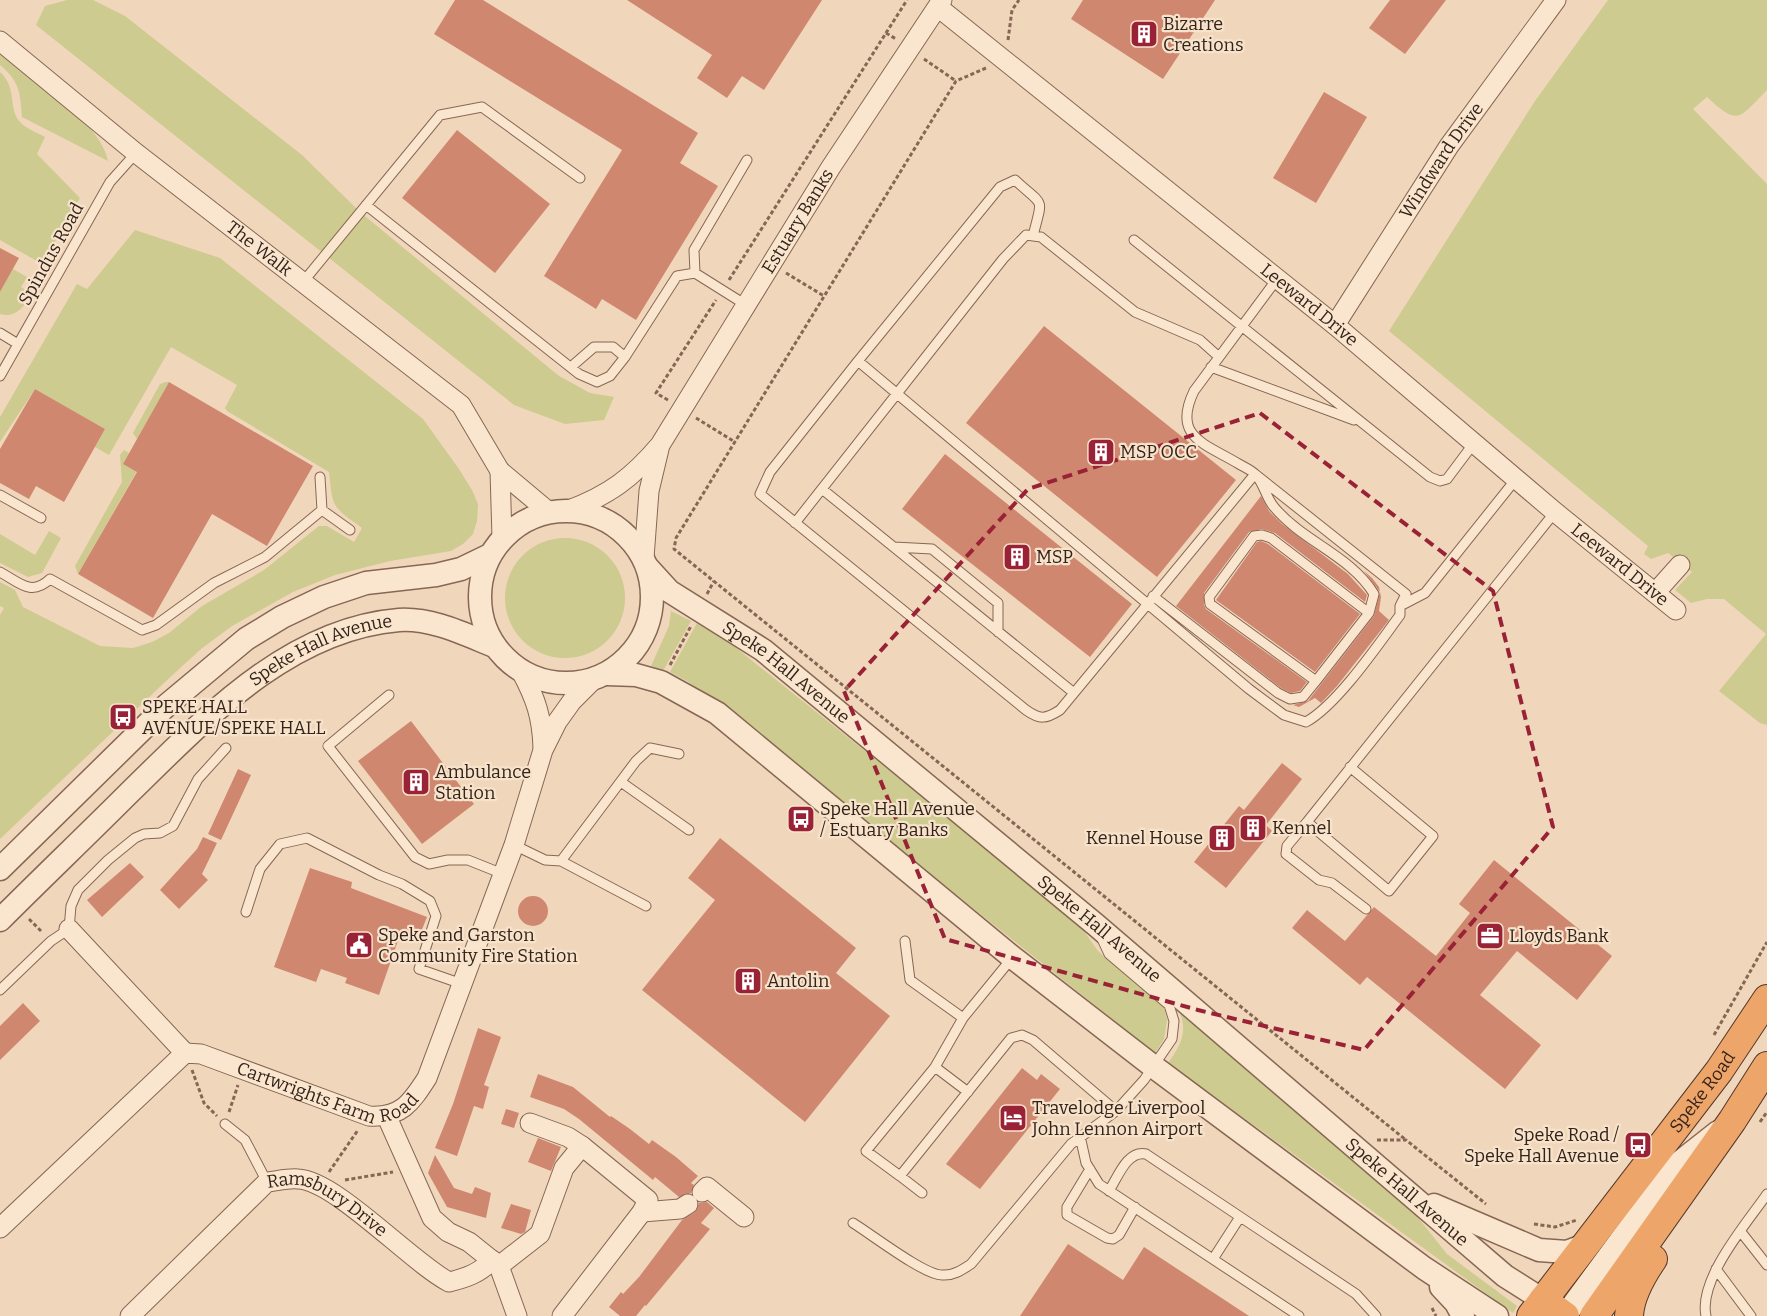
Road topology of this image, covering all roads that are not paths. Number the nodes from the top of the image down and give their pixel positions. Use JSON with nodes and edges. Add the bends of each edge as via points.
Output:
{"nodes":[{"id":1,"x":1556,"y":0,"type":"edge"},
{"id":2,"x":940,"y":3,"type":"edge"},
{"id":3,"x":0,"y":41,"type":"edge"},
{"id":4,"x":136,"y":153,"type":"junction"},
{"id":5,"x":747,"y":160,"type":"dead end"},
{"id":6,"x":580,"y":178,"type":"dead end"},
{"id":7,"x":366,"y":205,"type":"junction"},
{"id":8,"x":1033,"y":236,"type":"junction"},
{"id":9,"x":1134,"y":240,"type":"dead end"},
{"id":10,"x":695,"y":273,"type":"junction"},
{"id":11,"x":1277,"y":279,"type":"junction"},
{"id":12,"x":303,"y":282,"type":"junction"},
{"id":13,"x":746,"y":305,"type":"junction"},
{"id":14,"x":1335,"y":325,"type":"junction"},
{"id":15,"x":1241,"y":327,"type":"junction"},
{"id":16,"x":0,"y":333,"type":"edge"},
{"id":17,"x":18,"y":344,"type":"junction"},
{"id":18,"x":625,"y":357,"type":"junction"},
{"id":19,"x":1219,"y":357,"type":"junction"},
{"id":20,"x":858,"y":361,"type":"junction"},
{"id":21,"x":571,"y":367,"type":"junction"},
{"id":22,"x":1211,"y":367,"type":"junction"},
{"id":23,"x":0,"y":376,"type":"edge"},
{"id":24,"x":898,"y":394,"type":"junction"},
{"id":25,"x":1361,"y":422,"type":"junction"},
{"id":26,"x":1474,"y":443,"type":"junction"},
{"id":27,"x":660,"y":446,"type":"junction"},
{"id":28,"x":500,"y":471,"type":"junction"},
{"id":29,"x":1255,"y":474,"type":"junction"},
{"id":30,"x":320,"y":477,"type":"dead end"},
{"id":31,"x":1516,"y":479,"type":"junction"},
{"id":32,"x":822,"y":489,"type":"junction"},
{"id":33,"x":0,"y":495,"type":"edge"},
{"id":34,"x":322,"y":510,"type":"junction"},
{"id":35,"x":559,"y":511,"type":"junction"},
{"id":36,"x":1555,"y":512,"type":"junction"},
{"id":37,"x":41,"y":518,"type":"dead end"},
{"id":38,"x":795,"y":523,"type":"junction"},
{"id":39,"x":350,"y":530,"type":"dead end"},
{"id":40,"x":496,"y":546,"type":"junction"},
{"id":41,"x":894,"y":547,"type":"junction"},
{"id":42,"x":646,"y":563,"type":"junction"},
{"id":43,"x":1680,"y":565,"type":"dead end"},
{"id":44,"x":0,"y":572,"type":"edge"},
{"id":45,"x":1655,"y":593,"type":"junction"},
{"id":46,"x":1150,"y":599,"type":"junction"},
{"id":47,"x":1400,"y":606,"type":"junction"},
{"id":48,"x":1676,"y":610,"type":"dead end"},
{"id":49,"x":1369,"y":614,"type":"junction"},
{"id":50,"x":998,"y":632,"type":"junction"},
{"id":51,"x":494,"y":646,"type":"junction"},
{"id":52,"x":521,"y":672,"type":"junction"},
{"id":53,"x":601,"y":676,"type":"junction"},
{"id":54,"x":1316,"y":681,"type":"junction"},
{"id":55,"x":1074,"y":693,"type":"junction"},
{"id":56,"x":389,"y":695,"type":"dead end"},
{"id":57,"x":226,"y":748,"type":"dead end"},
{"id":58,"x":543,"y":750,"type":"junction"},
{"id":59,"x":679,"y":754,"type":"dead end"},
{"id":60,"x":1350,"y":767,"type":"junction"},
{"id":61,"x":621,"y":782,"type":"junction"},
{"id":62,"x":1307,"y":822,"type":"junction"},
{"id":63,"x":688,"y":830,"type":"dead end"},
{"id":64,"x":514,"y":845,"type":"junction"},
{"id":65,"x":561,"y":861,"type":"junction"},
{"id":66,"x":0,"y":869,"type":"edge"},
{"id":67,"x":503,"y":874,"type":"junction"},
{"id":68,"x":646,"y":906,"type":"dead end"},
{"id":69,"x":1366,"y":909,"type":"dead end"},
{"id":70,"x":7,"y":912,"type":"edge"},
{"id":71,"x":246,"y":912,"type":"dead end"},
{"id":72,"x":1096,"y":924,"type":"junction"},
{"id":73,"x":70,"y":929,"type":"junction"},
{"id":74,"x":904,"y":941,"type":"dead end"},
{"id":75,"x":1012,"y":958,"type":"junction"},
{"id":76,"x":462,"y":984,"type":"junction"},
{"id":77,"x":0,"y":990,"type":"edge"},
{"id":78,"x":1767,"y":999,"type":"edge"},
{"id":79,"x":963,"y":1018,"type":"junction"},
{"id":80,"x":185,"y":1053,"type":"junction"},
{"id":81,"x":1767,"y":1066,"type":"edge"},
{"id":82,"x":935,"y":1067,"type":"junction"},
{"id":83,"x":1154,"y":1067,"type":"junction"},
{"id":84,"x":968,"y":1092,"type":"junction"},
{"id":85,"x":1116,"y":1111,"type":"junction"},
{"id":86,"x":378,"y":1116,"type":"junction"},
{"id":87,"x":530,"y":1123,"type":"dead end"},
{"id":88,"x":225,"y":1124,"type":"road end"},
{"id":89,"x":1744,"y":1124,"type":"junction"},
{"id":90,"x":1080,"y":1136,"type":"junction"},
{"id":91,"x":582,"y":1146,"type":"junction"},
{"id":92,"x":1090,"y":1170,"type":"junction"},
{"id":93,"x":900,"y":1176,"type":"junction"},
{"id":94,"x":267,"y":1182,"type":"junction"},
{"id":95,"x":1109,"y":1191,"type":"junction"},
{"id":96,"x":702,"y":1192,"type":"dead end"},
{"id":97,"x":922,"y":1193,"type":"dead end"},
{"id":98,"x":1767,"y":1194,"type":"edge"},
{"id":99,"x":1413,"y":1196,"type":"junction"},
{"id":100,"x":688,"y":1204,"type":"dead end"},
{"id":101,"x":1135,"y":1207,"type":"junction"},
{"id":102,"x":642,"y":1212,"type":"junction"},
{"id":103,"x":744,"y":1217,"type":"dead end"},
{"id":104,"x":1240,"y":1218,"type":"junction"},
{"id":105,"x":853,"y":1223,"type":"dead end"},
{"id":106,"x":0,"y":1228,"type":"edge"},
{"id":107,"x":1583,"y":1232,"type":"junction"},
{"id":108,"x":1741,"y":1232,"type":"junction"},
{"id":109,"x":1213,"y":1259,"type":"junction"},
{"id":110,"x":1766,"y":1259,"type":"edge"},
{"id":111,"x":496,"y":1263,"type":"junction"},
{"id":112,"x":1424,"y":1268,"type":"junction"},
{"id":113,"x":1716,"y":1269,"type":"junction"},
{"id":114,"x":1537,"y":1308,"type":"edge"},
{"id":115,"x":130,"y":1316,"type":"edge"},
{"id":116,"x":517,"y":1316,"type":"edge"},
{"id":117,"x":562,"y":1316,"type":"edge"},
{"id":118,"x":1299,"y":1316,"type":"edge"},
{"id":119,"x":1376,"y":1316,"type":"edge"},
{"id":120,"x":1463,"y":1316,"type":"edge"},
{"id":121,"x":1498,"y":1316,"type":"edge"},
{"id":122,"x":1565,"y":1316,"type":"edge"},
{"id":123,"x":1594,"y":1316,"type":"edge"},
{"id":124,"x":1629,"y":1316,"type":"edge"},
{"id":125,"x":1706,"y":1316,"type":"edge"},
{"id":126,"x":1751,"y":1316,"type":"edge"}],
"edges":[{"from":1,"to":14,"type":"street","name":"Windward Drive","via":[[1449,146]]},
{"from":2,"to":11,"type":"street","name":"Leeward Drive"},
{"from":2,"to":13,"type":"street","name":"Estuary Banks","via":[[831,167]]},
{"from":3,"to":4,"type":"street","name":"The Walk"},
{"from":4,"to":12,"type":"street","name":"The Walk"},
{"from":4,"to":17,"type":"lane","name":"Spindus Road","via":[[110,182]]},
{"from":5,"to":10,"type":"lane","via":[[694,250]]},
{"from":6,"to":7,"type":"lane","via":[[482,106],[440,114]]},
{"from":7,"to":12,"type":"lane"},
{"from":7,"to":21,"type":"lane"},
{"from":8,"to":19,"type":"lane","via":[[1041,237],[1136,312],[1200,340]]},
{"from":8,"to":20,"type":"lane","via":[[1041,211],[1039,200],[1015,180],[1000,187]]},
{"from":8,"to":24,"type":"lane","via":[[1026,235],[1003,259]]},
{"from":9,"to":15,"type":"lane"},
{"from":10,"to":13,"type":"lane"},
{"from":10,"to":18,"type":"lane","via":[[677,276]]},
{"from":11,"to":14,"type":"street","name":"Leeward Drive"},
{"from":11,"to":15,"type":"lane"},
{"from":12,"to":28,"type":"street","name":"The Walk","via":[[460,406]]},
{"from":13,"to":27,"type":"street","name":"Estuary Banks"},
{"from":14,"to":26,"type":"street","name":"Leeward Drive"},
{"from":15,"to":19,"type":"lane"},
{"from":15,"to":25,"type":"lane"},
{"from":16,"to":17,"type":"lane"},
{"from":17,"to":23,"type":"lane","name":"Spindus Road"},
{"from":18,"to":21,"type":"lane","via":[[613,347],[594,346]]},
{"from":18,"to":21,"type":"lane","via":[[610,376],[597,382]]},
{"from":19,"to":22,"type":"lane"},
{"from":20,"to":24,"type":"lane"},
{"from":20,"to":38,"type":"lane","via":[[770,472],[760,494]]},
{"from":22,"to":25,"type":"lane"},
{"from":22,"to":29,"type":"lane","via":[[1194,390],[1185,421],[1190,432]]},
{"from":24,"to":32,"type":"lane"},
{"from":24,"to":46,"type":"lane"},
{"from":25,"to":26,"type":"lane","via":[[1430,477],[1440,480],[1447,479]]},
{"from":26,"to":31,"type":"street","name":"Leeward Drive"},
{"from":27,"to":35,"type":"street","name":"Estuary Banks","via":[[640,469],[599,499]]},
{"from":27,"to":42,"type":"street","name":"Estuary Banks","via":[[649,491]]},
{"from":28,"to":35,"type":"street","name":"The Walk"},
{"from":28,"to":40,"type":"street","name":"The Walk"},
{"from":29,"to":46,"type":"lane"},
{"from":29,"to":47,"type":"lane","via":[[1406,594]]},
{"from":29,"to":49,"type":"lane","via":[[1274,507],[1366,581],[1374,594]]},
{"from":30,"to":34,"type":"lane"},
{"from":31,"to":36,"type":"street","name":"Leeward Drive"},
{"from":31,"to":47,"type":"lane","via":[[1425,593]]},
{"from":32,"to":38,"type":"lane"},
{"from":32,"to":41,"type":"lane"},
{"from":33,"to":37,"type":"lane"},
{"from":34,"to":39,"type":"lane"},
{"from":34,"to":44,"type":"lane","via":[[265,557],[214,584],[156,625],[142,630],[50,579],[42,587],[30,589]]},
{"from":35,"to":40,"type":"street","via":[[524,522]]},
{"from":35,"to":42,"type":"street","via":[[588,513],[611,523],[630,538]]},
{"from":36,"to":45,"type":"street","name":"Leeward Drive"},
{"from":36,"to":60,"type":"lane"},
{"from":38,"to":55,"type":"lane","via":[[1038,718],[1048,718],[1060,710]]},
{"from":40,"to":51,"type":"street","via":[[483,573],[479,598],[483,623]]},
{"from":40,"to":66,"type":"street","via":[[461,569],[366,583],[324,597],[246,639],[167,705]]},
{"from":41,"to":50,"type":"lane"},
{"from":41,"to":50,"type":"lane","via":[[932,549],[998,603]]},
{"from":42,"to":53,"type":"street","via":[[653,595],[649,622],[638,646],[619,666]]},
{"from":42,"to":72,"type":"street","name":"Speke Hall Avenue","via":[[669,590],[763,650]]},
{"from":43,"to":45,"type":"street"},
{"from":45,"to":48,"type":"street","name":"Leeward Drive"},
{"from":46,"to":47,"type":"lane","via":[[1249,689],[1284,714],[1306,722],[1318,716],[1369,656],[1400,615]]},
{"from":46,"to":54,"type":"lane","via":[[1290,699],[1303,697]]},
{"from":46,"to":55,"type":"lane"},
{"from":49,"to":54,"type":"lane"},
{"from":49,"to":54,"type":"lane","via":[[1271,538],[1254,536],[1209,597],[1210,604]]},
{"from":50,"to":55,"type":"lane"},
{"from":51,"to":52,"type":"street"},
{"from":51,"to":70,"type":"street","name":"Speke Hall Avenue","via":[[423,621],[400,620],[369,625],[332,637],[293,655],[248,683],[208,716]]},
{"from":52,"to":53,"type":"street","via":[[544,682],[569,684]]},
{"from":52,"to":58,"type":"street","name":"Cartwrights Farm Road","via":[[542,721]]},
{"from":53,"to":58,"type":"street","name":"Cartwrights Farm Road","via":[[572,701]]},
{"from":53,"to":75,"type":"street","via":[[636,675],[661,682],[716,713]]},
{"from":56,"to":67,"type":"lane","via":[[328,746],[415,857],[428,864],[468,860]]},
{"from":57,"to":73,"type":"lane","via":[[198,779],[173,826],[160,833],[135,838],[78,890],[71,906]]},
{"from":58,"to":64,"type":"street","name":"Cartwrights Farm Road"},
{"from":59,"to":61,"type":"lane","via":[[650,748]]},
{"from":60,"to":62,"type":"lane"},
{"from":60,"to":62,"type":"lane","via":[[1433,836],[1389,891]]},
{"from":61,"to":63,"type":"lane"},
{"from":61,"to":65,"type":"lane"},
{"from":62,"to":69,"type":"lane","via":[[1287,846],[1286,854],[1319,880],[1332,882]]},
{"from":64,"to":65,"type":"lane","via":[[545,860]]},
{"from":64,"to":67,"type":"street","name":"Cartwrights Farm Road"},
{"from":65,"to":68,"type":"lane"},
{"from":67,"to":76,"type":"street","name":"Cartwrights Farm Road"},
{"from":71,"to":76,"type":"lane","via":[[260,869],[280,844],[307,838],[430,901],[436,916],[420,968]]},
{"from":72,"to":83,"type":"lane","via":[[1109,954],[1169,1005],[1174,1021],[1172,1039]]},
{"from":72,"to":99,"type":"street","name":"Speke Hall Avenue"},
{"from":73,"to":77,"type":"lane","via":[[51,941]]},
{"from":73,"to":80,"type":"street"},
{"from":74,"to":79,"type":"lane","via":[[910,980]]},
{"from":75,"to":79,"type":"lane"},
{"from":75,"to":83,"type":"street"},
{"from":76,"to":86,"type":"street","name":"Cartwrights Farm Road","via":[[427,1078],[412,1101]]},
{"from":78,"to":107,"type":"highway","name":"Speke Road","via":[[1719,1071]]},
{"from":79,"to":82,"type":"lane"},
{"from":80,"to":86,"type":"street","name":"Cartwrights Farm Road","via":[[201,1054]]},
{"from":80,"to":106,"type":"street"},
{"from":81,"to":89,"type":"highway"},
{"from":82,"to":84,"type":"lane"},
{"from":82,"to":93,"type":"lane","via":[[866,1151]]},
{"from":83,"to":85,"type":"lane"},
{"from":83,"to":112,"type":"street"},
{"from":84,"to":85,"type":"lane","via":[[1011,1038],[1022,1036],[1033,1040]]},
{"from":84,"to":93,"type":"lane"},
{"from":85,"to":90,"type":"lane"},
{"from":86,"to":111,"type":"street","via":[[410,1169],[432,1218]]},
{"from":87,"to":91,"type":"street","via":[[568,1137]]},
{"from":88,"to":94,"type":"lane","via":[[245,1140]]},
{"from":89,"to":122,"type":"street","via":[[1675,1166]]},
{"from":89,"to":123,"type":"highway"},
{"from":89,"to":124,"type":"highway","via":[[1644,1274]]},
{"from":90,"to":92,"type":"lane"},
{"from":90,"to":105,"type":"lane","via":[[960,1272],[942,1276],[926,1271]]},
{"from":91,"to":102,"type":"street","via":[[648,1200]]},
{"from":91,"to":111,"type":"street","via":[[564,1168],[540,1234]]},
{"from":92,"to":95,"type":"lane","via":[[1099,1184]]},
{"from":92,"to":101,"type":"lane","via":[[1067,1207],[1067,1215],[1113,1240],[1119,1236]]},
{"from":93,"to":97,"type":"lane"},
{"from":94,"to":111,"type":"street","name":"Ramsbury Drive","via":[[299,1179],[320,1185],[433,1274],[449,1282],[466,1278]]},
{"from":94,"to":115,"type":"street","name":"Ramsbury Drive"},
{"from":95,"to":101,"type":"lane"},
{"from":95,"to":104,"type":"lane","via":[[1131,1156],[1138,1152],[1146,1154]]},
{"from":96,"to":103,"type":"street","via":[[708,1187]]},
{"from":98,"to":108,"type":"lane"},
{"from":99,"to":107,"type":"street","via":[[1534,1249],[1567,1252]]},
{"from":99,"to":114,"type":"street","name":"Speke Hall Avenue"},
{"from":100,"to":102,"type":"street","via":[[670,1211]]},
{"from":101,"to":109,"type":"lane"},
{"from":102,"to":117,"type":"street"},
{"from":104,"to":109,"type":"lane"},
{"from":104,"to":119,"type":"lane","via":[[1356,1294]]},
{"from":107,"to":114,"type":"highway","name":"Speke Road"},
{"from":108,"to":110,"type":"lane"},
{"from":108,"to":113,"type":"lane"},
{"from":109,"to":118,"type":"lane"},
{"from":111,"to":116,"type":"street"},
{"from":112,"to":120,"type":"street","via":[[1456,1303]]},
{"from":112,"to":121,"type":"street"},
{"from":113,"to":125,"type":"lane","via":[[1703,1306]]},
{"from":113,"to":126,"type":"lane"},
{"from":114,"to":122,"type":"highway"}]}
